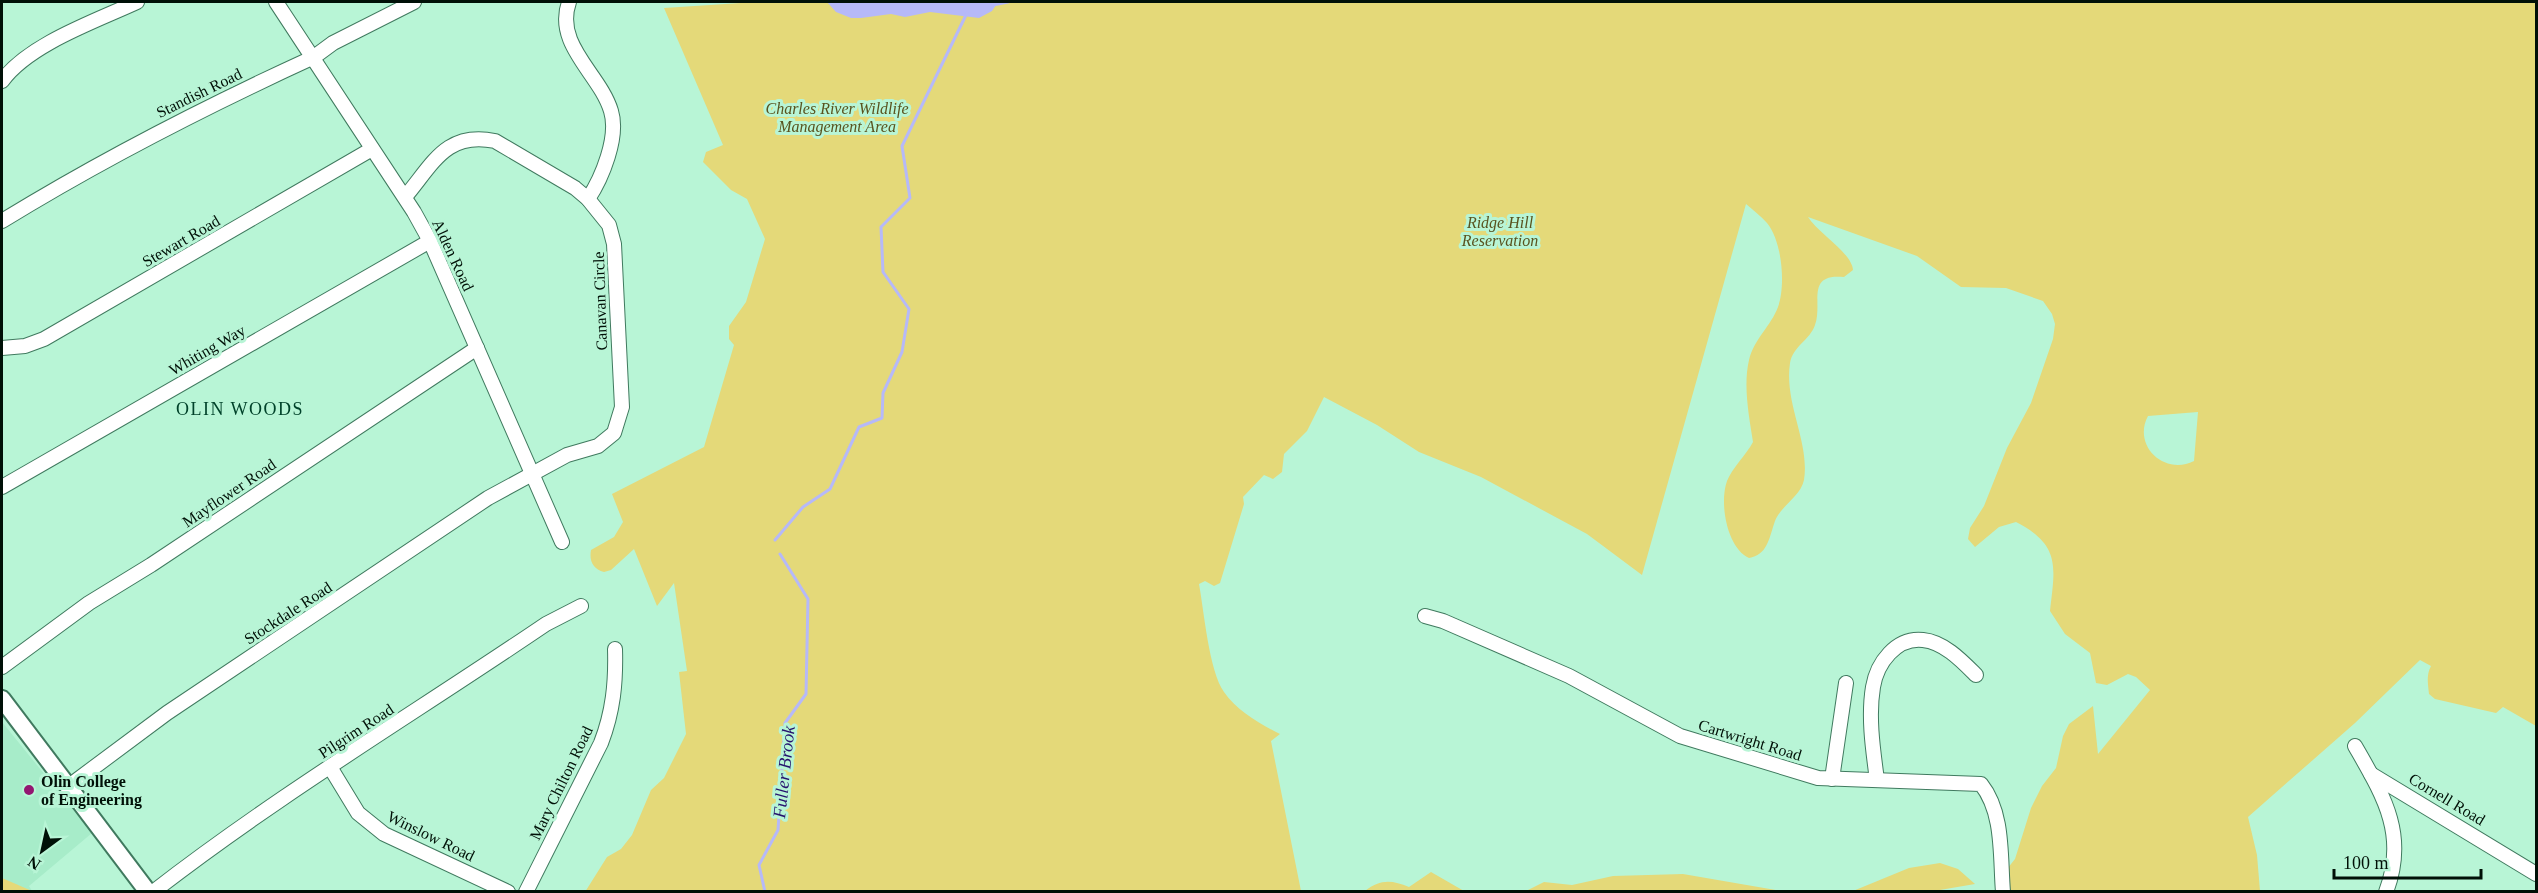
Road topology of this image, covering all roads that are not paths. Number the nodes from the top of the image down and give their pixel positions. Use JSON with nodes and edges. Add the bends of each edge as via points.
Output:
{"nodes":[{"id":1,"x":137,"y":2,"type":"edge"},
{"id":2,"x":276,"y":2,"type":"edge"},
{"id":3,"x":414,"y":2,"type":"edge"},
{"id":4,"x":569,"y":2,"type":"edge"},
{"id":5,"x":315,"y":57,"type":"junction"},
{"id":6,"x":2,"y":81,"type":"edge"},
{"id":7,"x":372,"y":149,"type":"junction"},
{"id":8,"x":405,"y":197,"type":"junction"},
{"id":9,"x":588,"y":199,"type":"junction"},
{"id":10,"x":2,"y":221,"type":"edge"},
{"id":11,"x":430,"y":241,"type":"junction"},
{"id":12,"x":2,"y":348,"type":"edge"},
{"id":13,"x":477,"y":348,"type":"junction"},
{"id":14,"x":531,"y":475,"type":"junction"},
{"id":15,"x":2,"y":487,"type":"edge"},
{"id":16,"x":562,"y":542,"type":"dead end"},
{"id":17,"x":581,"y":606,"type":"dead end"},
{"id":18,"x":1425,"y":616,"type":"dead end"},
{"id":19,"x":615,"y":649,"type":"dead end"},
{"id":20,"x":2,"y":667,"type":"edge"},
{"id":21,"x":1976,"y":675,"type":"dead end"},
{"id":22,"x":1846,"y":683,"type":"dead end"},
{"id":23,"x":2,"y":699,"type":"edge"},
{"id":24,"x":2355,"y":746,"type":"dead end"},
{"id":25,"x":330,"y":767,"type":"junction"},
{"id":26,"x":2371,"y":774,"type":"junction"},
{"id":27,"x":1832,"y":779,"type":"junction"},
{"id":28,"x":1877,"y":780,"type":"junction"},
{"id":29,"x":69,"y":786,"type":"junction"},
{"id":30,"x":2536,"y":874,"type":"edge"},
{"id":31,"x":148,"y":891,"type":"edge"},
{"id":32,"x":153,"y":891,"type":"edge"},
{"id":33,"x":508,"y":891,"type":"edge"},
{"id":34,"x":526,"y":891,"type":"edge"},
{"id":35,"x":2004,"y":891,"type":"edge"},
{"id":36,"x":2386,"y":891,"type":"edge"}],
"edges":[{"from":1,"to":6,"type":"street","via":[[54,42],[18,64]]},
{"from":2,"to":5,"type":"street","name":"Alden Road"},
{"from":3,"to":5,"type":"street","name":"Standish Road","via":[[333,43]]},
{"from":4,"to":9,"type":"street","via":[[568,31],[578,56],[611,110],[613,121],[606,165]]},
{"from":5,"to":7,"type":"street","name":"Alden Road"},
{"from":5,"to":10,"type":"street","name":"Standish Road","via":[[159,130]]},
{"from":7,"to":8,"type":"street","name":"Alden Road"},
{"from":7,"to":12,"type":"street","name":"Stewart Road","via":[[44,339]]},
{"from":8,"to":9,"type":"street","name":"Canavan Circle","via":[[442,153],[457,141],[470,138],[495,141]]},
{"from":8,"to":11,"type":"street","name":"Alden Road"},
{"from":9,"to":14,"type":"street","name":"Canavan Circle","via":[[609,225],[614,244],[620,419],[614,433],[598,446],[567,455]]},
{"from":11,"to":13,"type":"street","name":"Alden Road"},
{"from":11,"to":15,"type":"street","name":"Whiting Way"},
{"from":13,"to":14,"type":"street","name":"Alden Road"},
{"from":13,"to":20,"type":"street","name":"Mayflower Road","via":[[89,603]]},
{"from":14,"to":16,"type":"street","name":"Alden Road"},
{"from":14,"to":29,"type":"street","name":"Stockdale Road","via":[[488,498],[168,712]]},
{"from":17,"to":25,"type":"street","name":"Pilgrim Road","via":[[546,624]]},
{"from":18,"to":27,"type":"street","name":"Cartwright Road","via":[[1569,676],[1680,736]]},
{"from":19,"to":34,"type":"street","name":"Mary Chilton Road","via":[[616,675],[609,722]]},
{"from":21,"to":28,"type":"street","via":[[1956,655],[1922,640],[1889,652],[1873,687],[1872,739]]},
{"from":22,"to":27,"type":"street"},
{"from":23,"to":29,"type":"main road"},
{"from":24,"to":26,"type":"street"},
{"from":25,"to":32,"type":"street","name":"Pilgrim Road"},
{"from":25,"to":33,"type":"street","name":"Winslow Road","via":[[358,813],[384,834]]},
{"from":26,"to":30,"type":"street","name":"Cornell Road"},
{"from":26,"to":36,"type":"street","via":[[2393,825],[2397,849]]},
{"from":27,"to":28,"type":"street","name":"Cartwright Road"},
{"from":28,"to":35,"type":"street","name":"Cartwright Road","via":[[1981,784],[1996,812]]},
{"from":29,"to":31,"type":"main road"}]}
